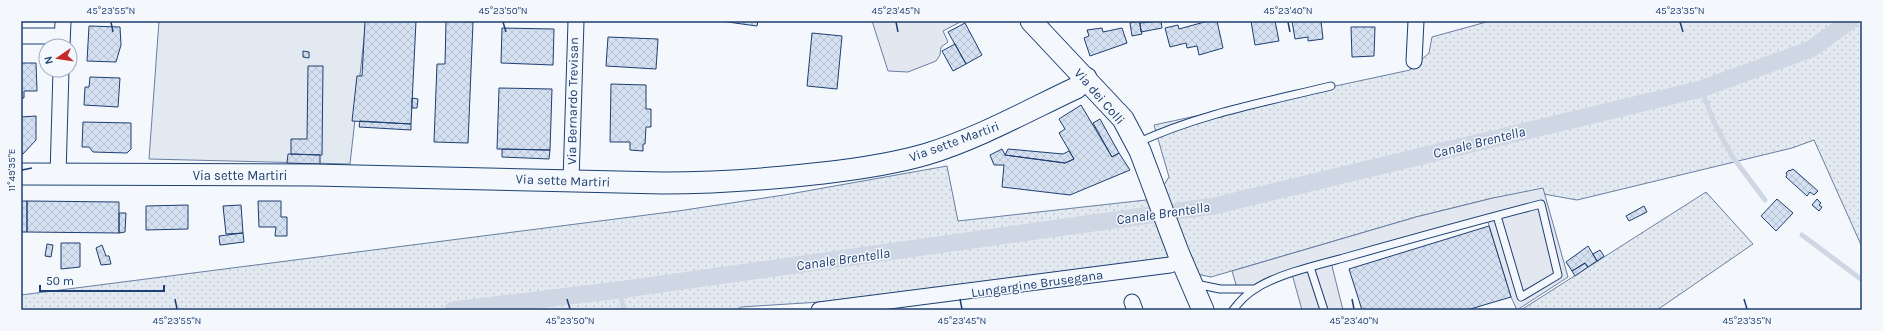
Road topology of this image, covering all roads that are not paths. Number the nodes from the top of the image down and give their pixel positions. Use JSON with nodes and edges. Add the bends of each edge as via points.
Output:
{"nodes":[{"id":1,"x":62,"y":21,"type":"edge"},
{"id":2,"x":576,"y":21,"type":"edge"},
{"id":3,"x":1031,"y":21,"type":"edge"},
{"id":4,"x":1416,"y":21,"type":"edge"},
{"id":5,"x":21,"y":36,"type":"edge"},
{"id":6,"x":38,"y":38,"type":"edge"},
{"id":7,"x":62,"y":38,"type":"edge"},
{"id":8,"x":1414,"y":60,"type":"dead end"},
{"id":9,"x":61,"y":78,"type":"edge"},
{"id":10,"x":1086,"y":78,"type":"junction"},
{"id":11,"x":1331,"y":86,"type":"dead end"},
{"id":12,"x":1138,"y":147,"type":"junction"},
{"id":13,"x":21,"y":174,"type":"edge"},
{"id":14,"x":58,"y":174,"type":"junction"},
{"id":15,"x":571,"y":181,"type":"junction"},
{"id":16,"x":1497,"y":216,"type":"junction"},
{"id":17,"x":1180,"y":256,"type":"junction"},
{"id":18,"x":1310,"y":267,"type":"junction"},
{"id":19,"x":1191,"y":283,"type":"junction"},
{"id":20,"x":1255,"y":289,"type":"junction"},
{"id":21,"x":819,"y":310,"type":"edge"},
{"id":22,"x":1203,"y":310,"type":"edge"},
{"id":23,"x":1234,"y":310,"type":"edge"},
{"id":24,"x":1324,"y":310,"type":"edge"}],
"edges":[{"from":1,"to":7,"type":"street"},
{"from":2,"to":15,"type":"street","name":"Via Bernardo Trevisan"},
{"from":3,"to":10,"type":"main road","name":"Via dei Colli"},
{"from":4,"to":8,"type":"street"},
{"from":5,"to":6,"type":"street"},
{"from":9,"to":14,"type":"street"},
{"from":10,"to":12,"type":"main road","name":"Via dei Colli","via":[[1123,119]]},
{"from":10,"to":15,"type":"main road","name":"Via sette Martiri","via":[[1076,88],[975,136],[927,154],[892,163],[784,178],[725,182]]},
{"from":11,"to":12,"type":"lane","via":[[1216,113],[1191,121]]},
{"from":12,"to":17,"type":"main road","name":"Via dei Colli"},
{"from":13,"to":14,"type":"main road","name":"Via sette Martiri"},
{"from":14,"to":15,"type":"main road","name":"Via sette Martiri","via":[[314,175]]},
{"from":16,"to":16,"type":"lane","via":[[1541,204],[1558,275],[1521,297]]},
{"from":16,"to":18,"type":"lane"},
{"from":17,"to":19,"type":"main road"},
{"from":17,"to":21,"type":"street","name":"Lungargine Brusegana","via":[[1170,265]]},
{"from":18,"to":20,"type":"lane"},
{"from":18,"to":24,"type":"lane"},
{"from":19,"to":20,"type":"lane","via":[[1220,289]]},
{"from":19,"to":22,"type":"main road"},
{"from":20,"to":23,"type":"lane"}]}
